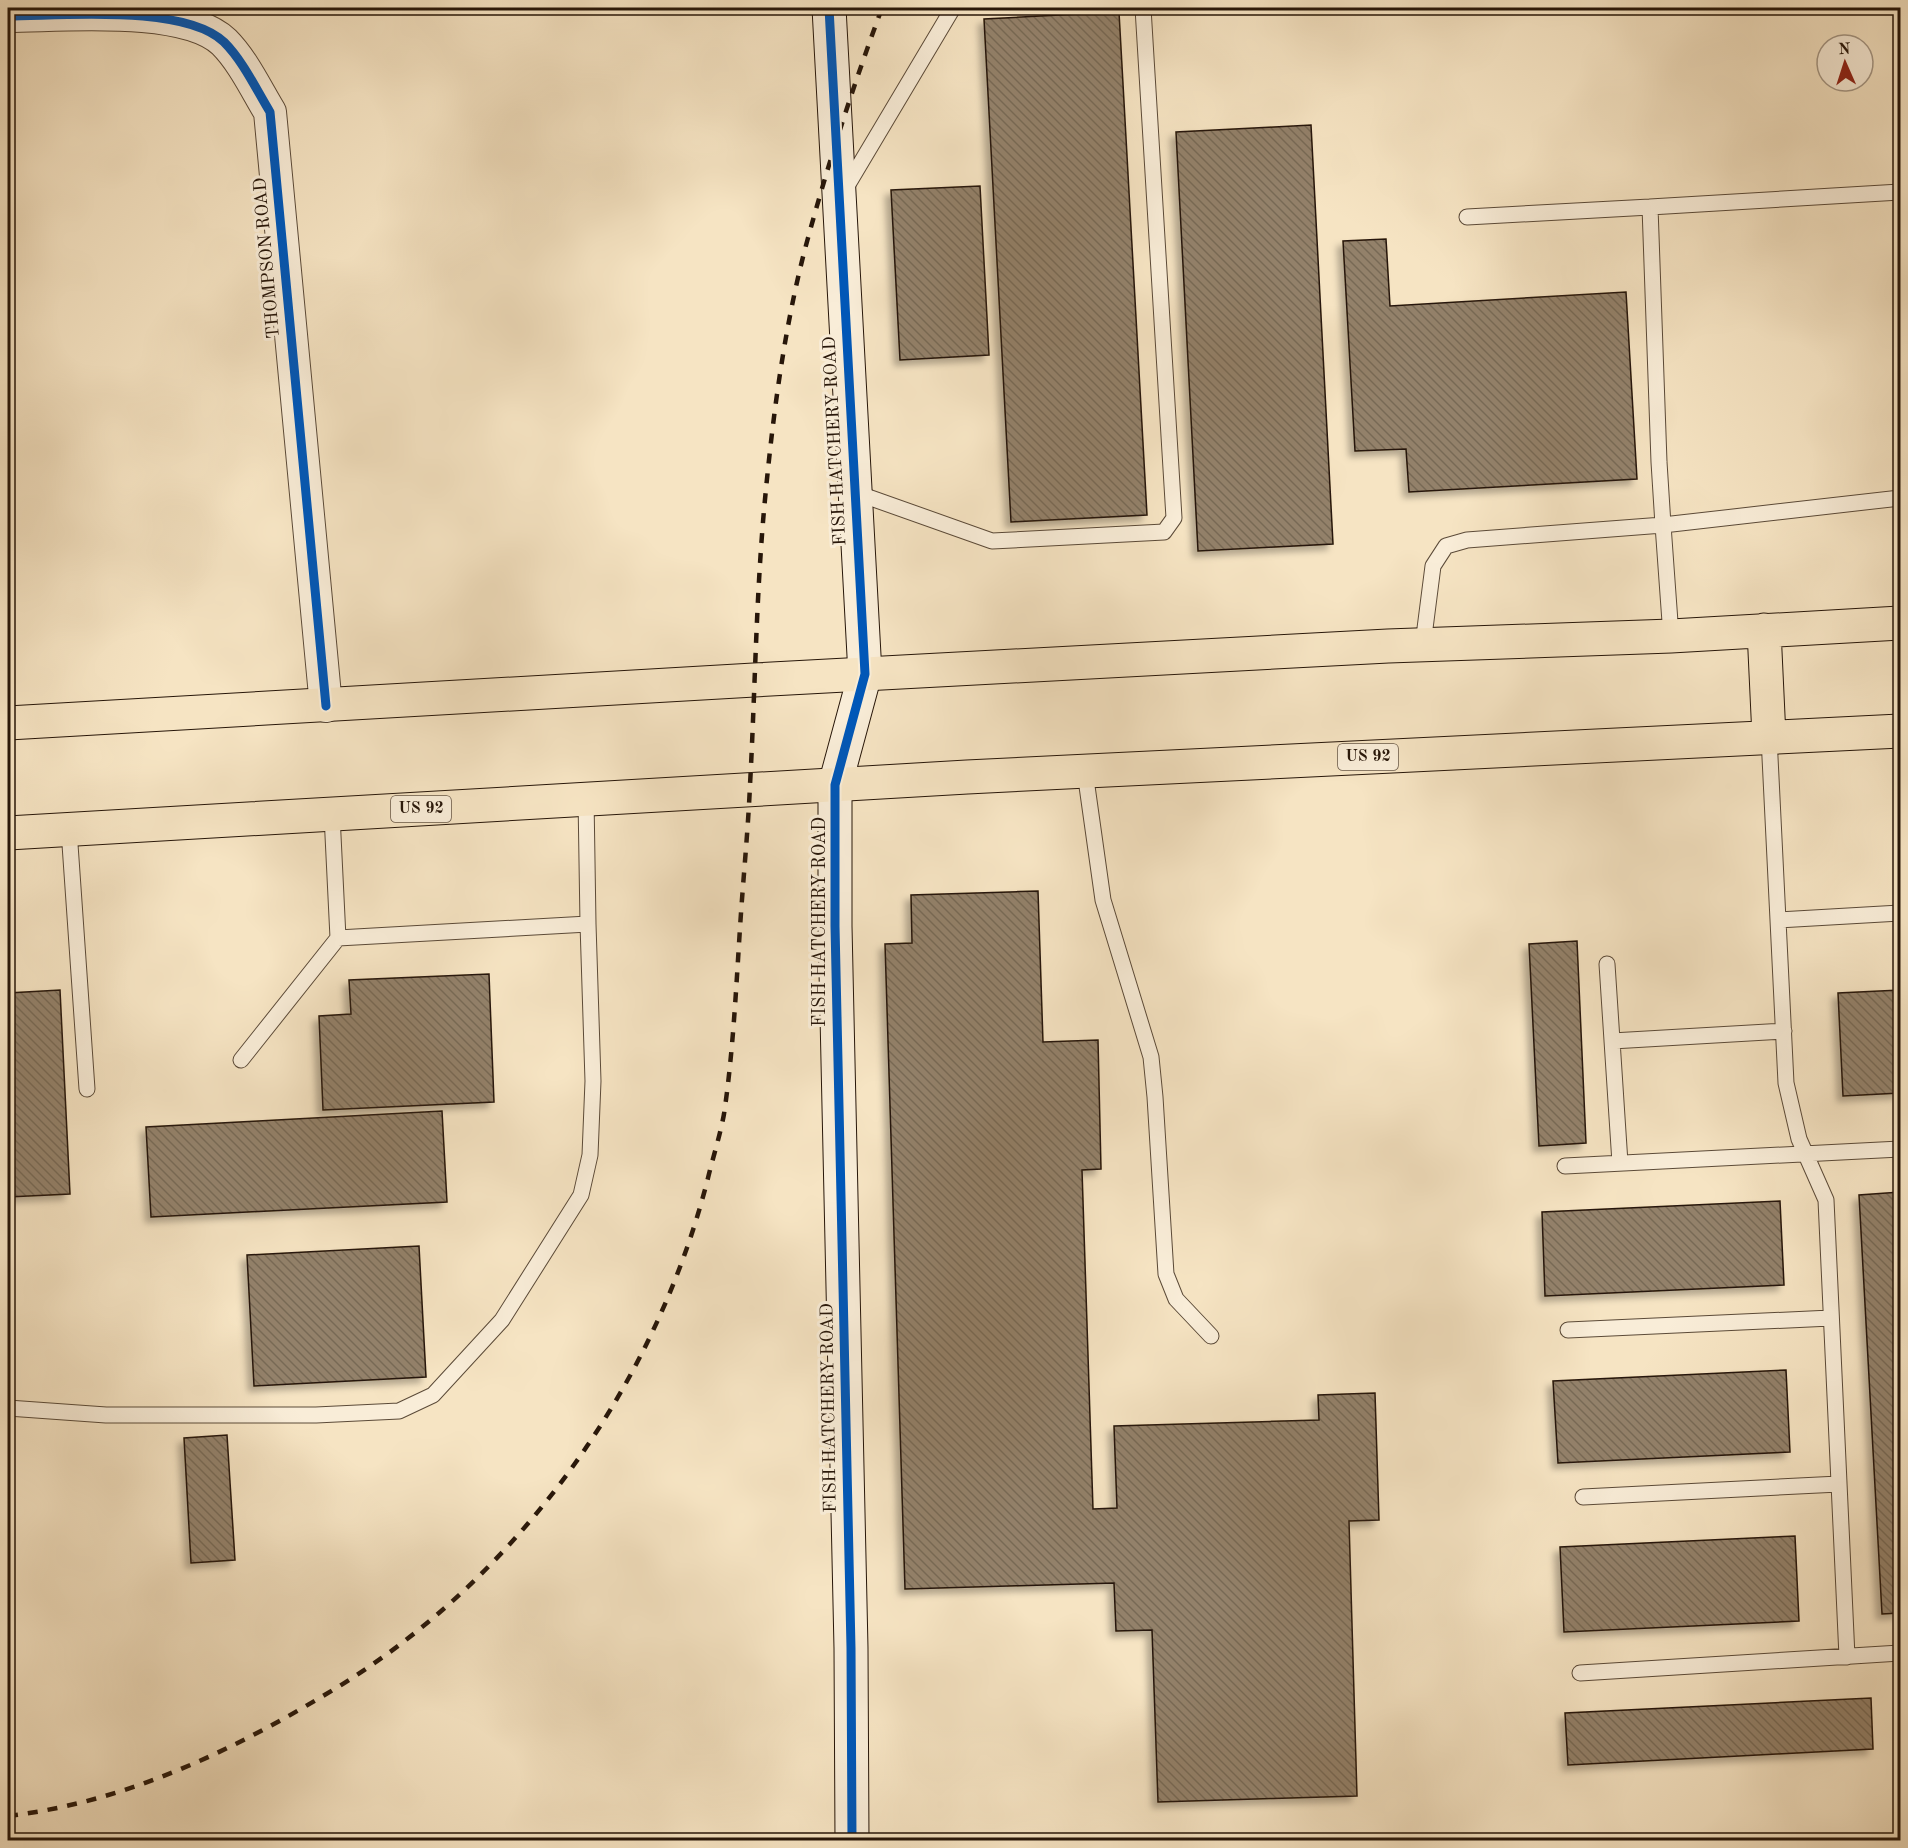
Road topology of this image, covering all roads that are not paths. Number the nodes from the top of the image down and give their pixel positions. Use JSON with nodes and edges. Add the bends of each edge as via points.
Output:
{"nodes":[{"id":1,"x":829,"y":8,"type":"edge"},
{"id":2,"x":953,"y":8,"type":"edge"},
{"id":3,"x":1143,"y":8,"type":"edge"},
{"id":4,"x":8,"y":16,"type":"edge"},
{"id":5,"x":1900,"y":192,"type":"edge"},
{"id":6,"x":840,"y":198,"type":"junction"},
{"id":7,"x":1650,"y":207,"type":"junction"},
{"id":8,"x":1467,"y":217,"type":"dead end"},
{"id":9,"x":854,"y":492,"type":"junction"},
{"id":10,"x":1900,"y":498,"type":"edge"},
{"id":11,"x":1663,"y":525,"type":"junction"},
{"id":12,"x":1900,"y":623,"type":"edge"},
{"id":13,"x":1764,"y":630,"type":"junction"},
{"id":14,"x":1671,"y":636,"type":"junction"},
{"id":15,"x":1423,"y":644,"type":"junction"},
{"id":16,"x":865,"y":674,"type":"junction"},
{"id":17,"x":326,"y":706,"type":"junction"},
{"id":18,"x":8,"y":723,"type":"edge"},
{"id":19,"x":1900,"y":731,"type":"edge"},
{"id":20,"x":1769,"y":737,"type":"junction"},
{"id":21,"x":1085,"y":772,"type":"junction"},
{"id":22,"x":835,"y":785,"type":"junction"},
{"id":23,"x":586,"y":798,"type":"junction"},
{"id":24,"x":332,"y":815,"type":"junction"},
{"id":25,"x":69,"y":830,"type":"junction"},
{"id":26,"x":8,"y":833,"type":"edge"},
{"id":27,"x":1900,"y":913,"type":"edge"},
{"id":28,"x":1779,"y":920,"type":"junction"},
{"id":29,"x":588,"y":924,"type":"junction"},
{"id":30,"x":338,"y":938,"type":"junction"},
{"id":31,"x":1607,"y":964,"type":"dead end"},
{"id":32,"x":1784,"y":1031,"type":"junction"},
{"id":33,"x":1612,"y":1041,"type":"junction"},
{"id":34,"x":241,"y":1060,"type":"dead end"},
{"id":35,"x":87,"y":1089,"type":"dead end"},
{"id":36,"x":1900,"y":1149,"type":"edge"},
{"id":37,"x":1805,"y":1153,"type":"junction"},
{"id":38,"x":1620,"y":1163,"type":"junction"},
{"id":39,"x":1565,"y":1166,"type":"dead end"},
{"id":40,"x":1831,"y":1318,"type":"junction"},
{"id":41,"x":1568,"y":1330,"type":"dead end"},
{"id":42,"x":1211,"y":1336,"type":"dead end"},
{"id":43,"x":8,"y":1408,"type":"edge"},
{"id":44,"x":1839,"y":1484,"type":"junction"},
{"id":45,"x":1583,"y":1497,"type":"dead end"},
{"id":46,"x":1900,"y":1653,"type":"edge"},
{"id":47,"x":1847,"y":1657,"type":"junction"},
{"id":48,"x":1580,"y":1673,"type":"dead end"},
{"id":49,"x":852,"y":1840,"type":"edge"}],
"edges":[{"from":1,"to":6,"type":"street","name":"FISH HATCHERY ROAD"},
{"from":2,"to":6,"type":"lane"},
{"from":3,"to":9,"type":"lane","via":[[1174,518],[1164,532],[992,541]]},
{"from":4,"to":17,"type":"street","name":"THOMPSON ROAD","via":[[148,15],[204,27],[232,51],[270,112]]},
{"from":5,"to":7,"type":"lane"},
{"from":6,"to":9,"type":"street","name":"FISH HATCHERY ROAD"},
{"from":7,"to":8,"type":"lane"},
{"from":7,"to":11,"type":"lane"},
{"from":9,"to":16,"type":"street","name":"FISH HATCHERY ROAD"},
{"from":10,"to":11,"type":"lane"},
{"from":11,"to":14,"type":"lane"},
{"from":11,"to":15,"type":"lane","via":[[1467,540],[1446,546],[1433,566]]},
{"from":12,"to":13,"type":"main road"},
{"from":13,"to":14,"type":"main road"},
{"from":13,"to":20,"type":"main road"},
{"from":14,"to":15,"type":"main road"},
{"from":15,"to":16,"type":"main road"},
{"from":16,"to":17,"type":"main road"},
{"from":16,"to":22,"type":"street","name":"FISH HATCHERY ROAD"},
{"from":17,"to":18,"type":"main road"},
{"from":19,"to":20,"type":"main road","number":"US 92"},
{"from":20,"to":21,"type":"main road","number":"US 92"},
{"from":20,"to":28,"type":"lane"},
{"from":21,"to":22,"type":"main road","number":"US 92"},
{"from":21,"to":42,"type":"lane","via":[[1103,900],[1151,1057],[1166,1274],[1176,1299]]},
{"from":22,"to":23,"type":"main road","number":"US 92"},
{"from":22,"to":49,"type":"street","name":"FISH HATCHERY ROAD"},
{"from":23,"to":24,"type":"main road","number":"US 92"},
{"from":23,"to":29,"type":"lane"},
{"from":24,"to":25,"type":"main road","number":"US 92"},
{"from":24,"to":30,"type":"lane"},
{"from":25,"to":26,"type":"main road","number":"US 92"},
{"from":25,"to":35,"type":"lane"},
{"from":27,"to":28,"type":"lane"},
{"from":28,"to":32,"type":"lane"},
{"from":29,"to":30,"type":"lane"},
{"from":29,"to":43,"type":"lane","via":[[593,1081],[590,1155],[581,1195],[502,1320],[433,1395],[399,1411],[316,1415],[106,1415]]},
{"from":30,"to":34,"type":"lane"},
{"from":31,"to":33,"type":"lane"},
{"from":32,"to":33,"type":"lane"},
{"from":32,"to":37,"type":"lane","via":[[1786,1083]]},
{"from":33,"to":38,"type":"lane"},
{"from":36,"to":37,"type":"lane"},
{"from":37,"to":38,"type":"lane"},
{"from":37,"to":40,"type":"lane","via":[[1826,1200]]},
{"from":38,"to":39,"type":"lane"},
{"from":40,"to":41,"type":"lane"},
{"from":40,"to":44,"type":"lane"},
{"from":44,"to":45,"type":"lane"},
{"from":44,"to":47,"type":"lane"},
{"from":46,"to":47,"type":"lane"},
{"from":47,"to":48,"type":"lane"}]}
